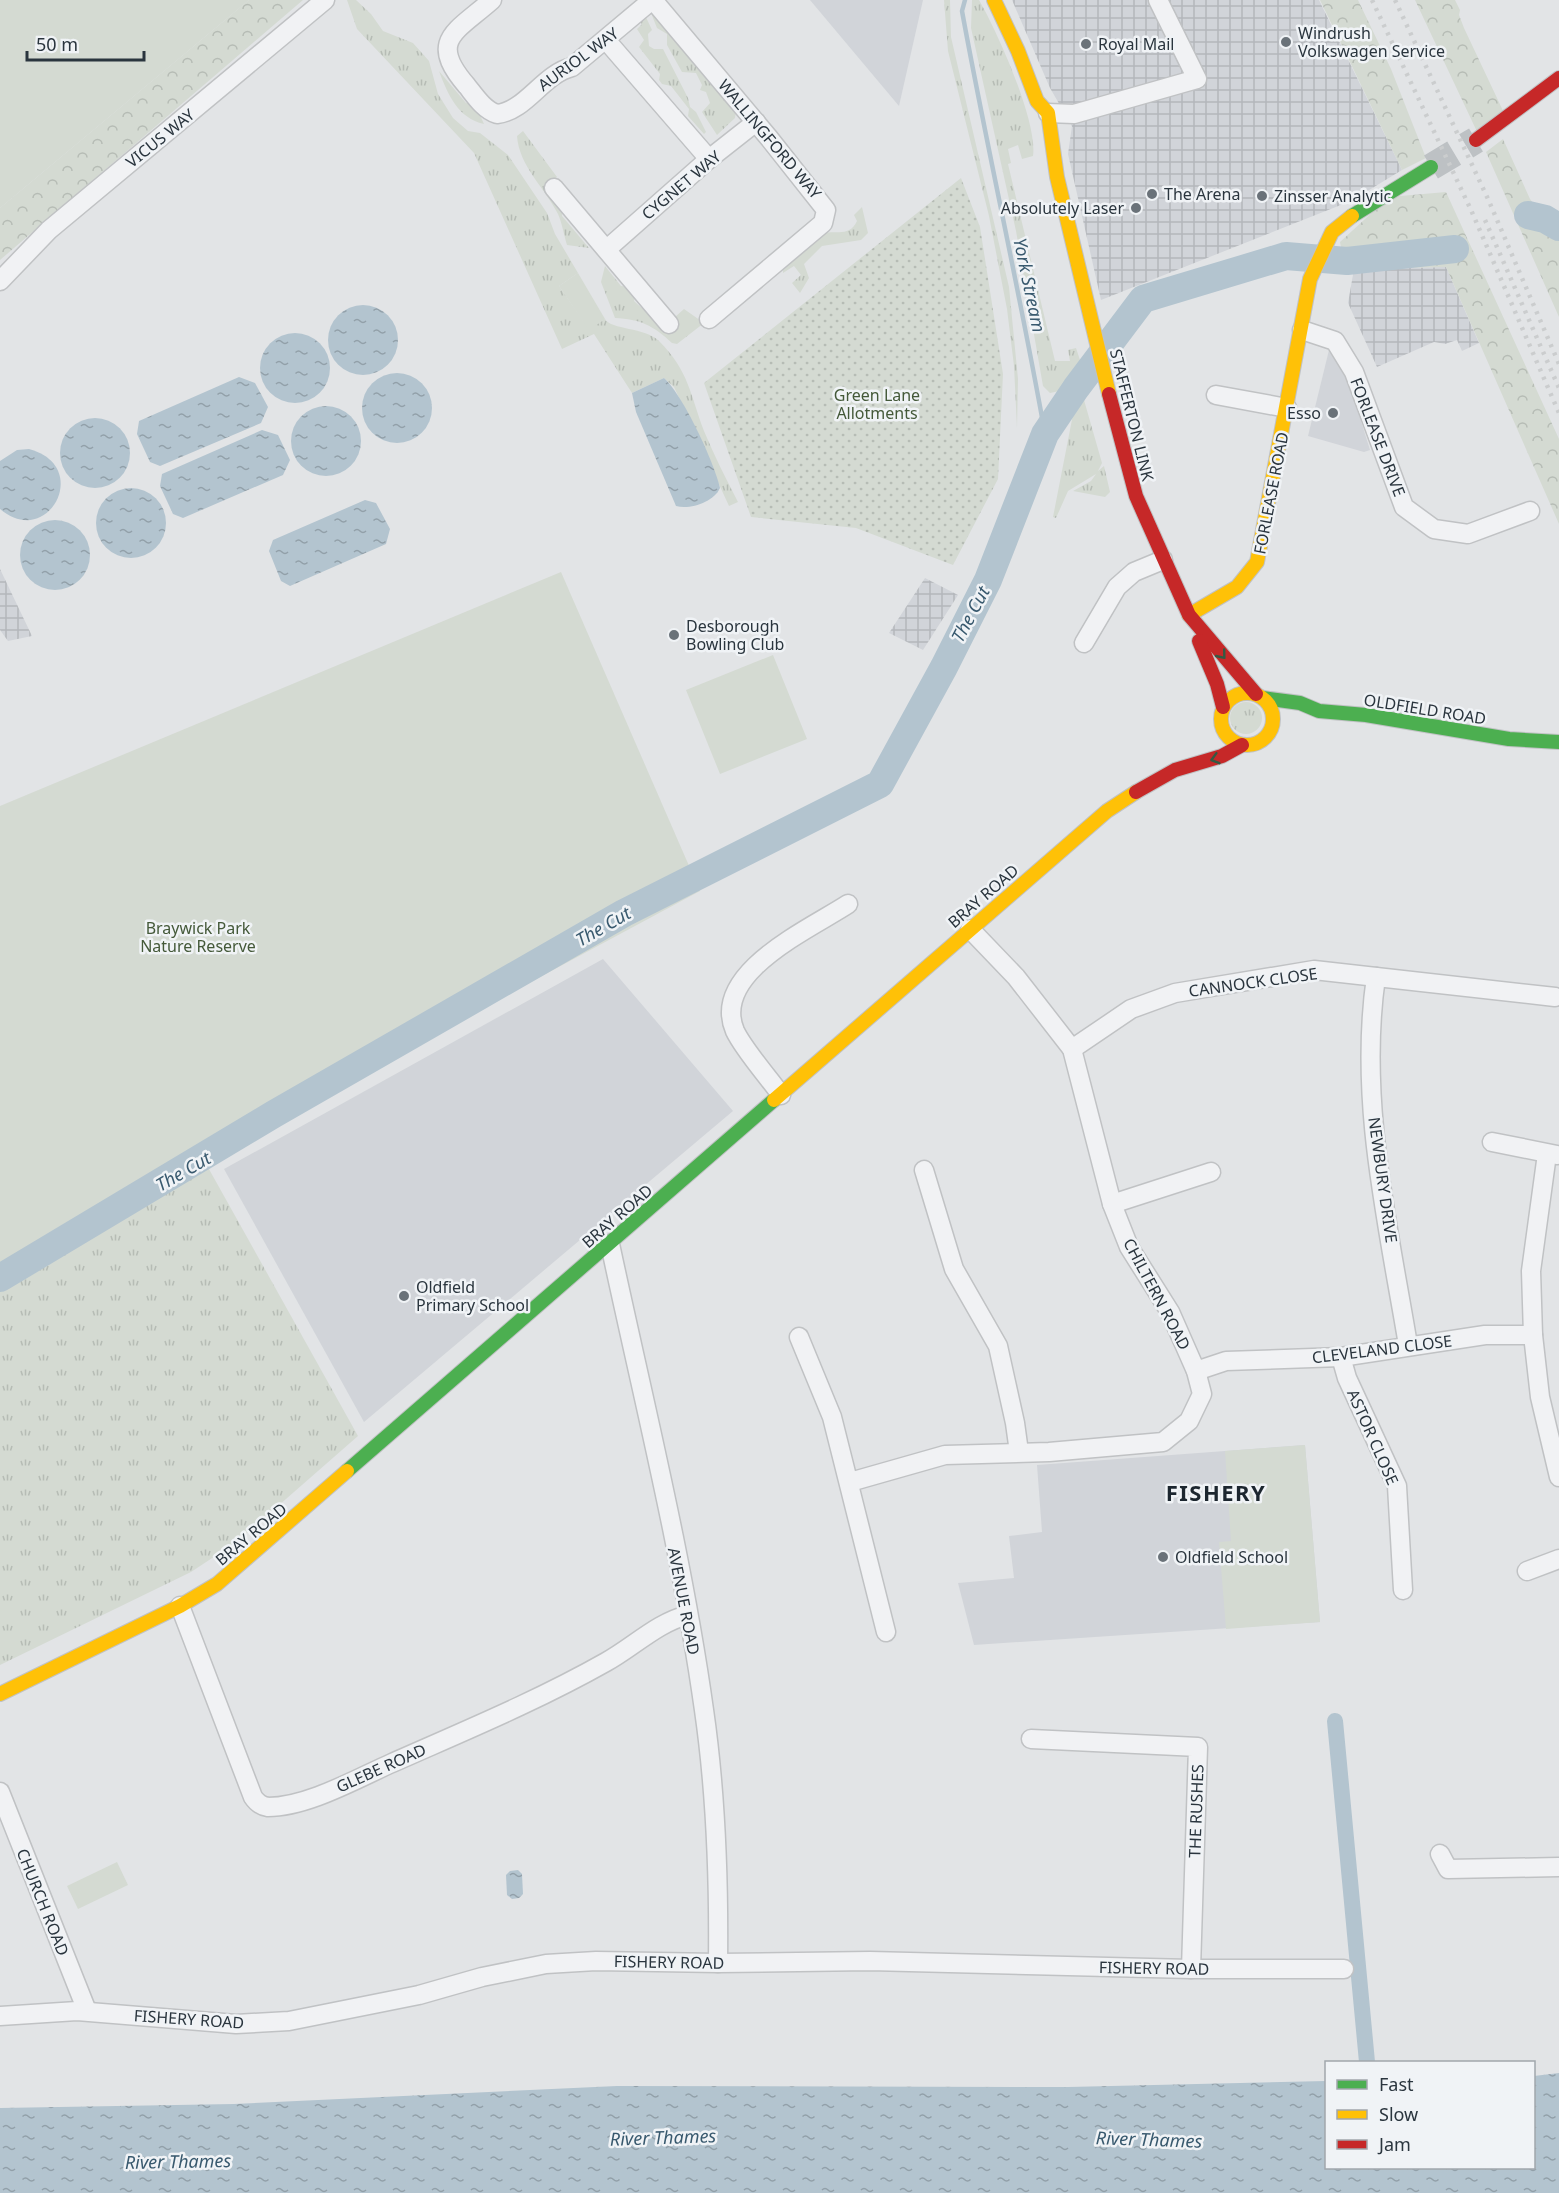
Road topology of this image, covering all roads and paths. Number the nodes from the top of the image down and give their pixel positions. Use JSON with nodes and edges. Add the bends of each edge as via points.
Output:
{"nodes":[{"id":1,"x":325,"y":0,"type":"edge"},
{"id":2,"x":492,"y":0,"type":"edge"},
{"id":3,"x":652,"y":0,"type":"edge"},
{"id":4,"x":994,"y":0,"type":"edge"},
{"id":5,"x":1158,"y":0,"type":"edge"},
{"id":6,"x":606,"y":40,"type":"junction"},
{"id":7,"x":1559,"y":78,"type":"edge"},
{"id":8,"x":1048,"y":113,"type":"junction"},
{"id":9,"x":756,"y":122,"type":"junction"},
{"id":10,"x":1476,"y":141,"type":"tunnel mouth"},
{"id":11,"x":709,"y":159,"type":"junction"},
{"id":12,"x":1431,"y":167,"type":"tunnel mouth"},
{"id":13,"x":554,"y":188,"type":"dead end"},
{"id":14,"x":607,"y":249,"type":"junction"},
{"id":15,"x":0,"y":281,"type":"edge"},
{"id":16,"x":709,"y":319,"type":"dead end"},
{"id":17,"x":669,"y":324,"type":"dead end"},
{"id":18,"x":1302,"y":330,"type":"junction"},
{"id":19,"x":1216,"y":395,"type":"dead end"},
{"id":20,"x":1287,"y":408,"type":"junction"},
{"id":21,"x":1530,"y":511,"type":"dead end"},
{"id":22,"x":1163,"y":560,"type":"junction"},
{"id":23,"x":1189,"y":615,"type":"junction"},
{"id":24,"x":1084,"y":644,"type":"dead end"},
{"id":25,"x":1259,"y":696,"type":"junction"},
{"id":26,"x":1223,"y":707,"type":"junction"},
{"id":27,"x":1319,"y":711,"type":"junction"},
{"id":28,"x":1220,"y":723,"type":"junction"},
{"id":29,"x":1271,"y":729,"type":"junction"},
{"id":30,"x":1559,"y":742,"type":"edge"},
{"id":31,"x":1242,"y":745,"type":"junction"},
{"id":32,"x":1185,"y":766,"type":"junction"},
{"id":33,"x":848,"y":904,"type":"dead end"},
{"id":34,"x":970,"y":929,"type":"junction"},
{"id":35,"x":1376,"y":978,"type":"junction"},
{"id":36,"x":1555,"y":997,"type":"dead end"},
{"id":37,"x":1072,"y":1049,"type":"junction"},
{"id":38,"x":781,"y":1095,"type":"junction"},
{"id":39,"x":1492,"y":1142,"type":"dead end"},
{"id":40,"x":1553,"y":1154,"type":"edge"},
{"id":41,"x":924,"y":1170,"type":"dead end"},
{"id":42,"x":1211,"y":1172,"type":"dead end"},
{"id":43,"x":1112,"y":1204,"type":"junction"},
{"id":44,"x":610,"y":1244,"type":"junction"},
{"id":45,"x":1533,"y":1335,"type":"junction"},
{"id":46,"x":799,"y":1337,"type":"dead end"},
{"id":47,"x":1408,"y":1345,"type":"junction"},
{"id":48,"x":1341,"y":1357,"type":"junction"},
{"id":49,"x":1196,"y":1371,"type":"junction"},
{"id":50,"x":1019,"y":1452,"type":"junction"},
{"id":51,"x":1559,"y":1477,"type":"edge"},
{"id":52,"x":850,"y":1482,"type":"junction"},
{"id":53,"x":1559,"y":1559,"type":"edge"},
{"id":54,"x":1527,"y":1570,"type":"dead end"},
{"id":55,"x":1403,"y":1590,"type":"dead end"},
{"id":56,"x":180,"y":1606,"type":"junction"},
{"id":57,"x":688,"y":1615,"type":"junction"},
{"id":58,"x":886,"y":1632,"type":"dead end"},
{"id":59,"x":0,"y":1694,"type":"edge"},
{"id":60,"x":1031,"y":1739,"type":"dead end"},
{"id":61,"x":0,"y":1792,"type":"edge"},
{"id":62,"x":1440,"y":1854,"type":"dead end"},
{"id":63,"x":1559,"y":1867,"type":"edge"},
{"id":64,"x":718,"y":1963,"type":"junction"},
{"id":65,"x":1191,"y":1969,"type":"junction"},
{"id":66,"x":1344,"y":1969,"type":"dead end"},
{"id":67,"x":87,"y":2011,"type":"junction"},
{"id":68,"x":0,"y":2016,"type":"edge"}],
"edges":[{"from":1,"to":15,"type":"street","name":"VICUS WAY","via":[[49,230]]},
{"from":2,"to":6,"type":"street","name":"AURIOL WAY","via":[[450,38],[446,54],[450,67],[486,108],[501,114]]},
{"from":3,"to":6,"type":"street","name":"AURIOL WAY"},
{"from":3,"to":9,"type":"street","name":"WALLINGFORD WAY"},
{"from":4,"to":8,"type":"main road","via":[[1037,101]]},
{"from":5,"to":8,"type":"street","via":[[1197,79],[1074,114]]},
{"from":6,"to":11,"type":"street"},
{"from":7,"to":10,"type":"main road"},
{"from":8,"to":22,"type":"main road","name":"STAFFERTON LINK","via":[[1058,177],[1113,412],[1136,496]]},
{"from":9,"to":11,"type":"street","name":"CYGNET WAY"},
{"from":9,"to":16,"type":"street","name":"WALLINGFORD WAY","via":[[824,206],[826,218]]},
{"from":11,"to":14,"type":"street","name":"CYGNET WAY"},
{"from":12,"to":18,"type":"main road","name":"FORLEASE ROAD","via":[[1332,232],[1310,279]]},
{"from":13,"to":14,"type":"street"},
{"from":14,"to":17,"type":"street"},
{"from":18,"to":20,"type":"main road","name":"FORLEASE ROAD"},
{"from":18,"to":21,"type":"street","name":"FORLEASE DRIVE","via":[[1335,341],[1354,372],[1404,507],[1434,529],[1468,534]]},
{"from":19,"to":20,"type":"street","name":"FORLEASE ROAD"},
{"from":20,"to":23,"type":"main road","name":"FORLEASE ROAD","via":[[1257,562],[1251,575]]},
{"from":22,"to":23,"type":"main road","name":"STAFFERTON LINK"},
{"from":22,"to":24,"type":"street","via":[[1134,572],[1117,587]]},
{"from":23,"to":25,"type":"main road","name":"STAFFERTON LINK","one_way":true},
{"from":23,"to":26,"type":"main road"},
{"from":25,"to":26,"type":"main road","via":[[1234,696]]},
{"from":25,"to":27,"type":"main road","name":"OLDFIELD ROAD","via":[[1300,703]]},
{"from":25,"to":29,"type":"main road","via":[[1270,705]]},
{"from":26,"to":28,"type":"main road"},
{"from":27,"to":29,"type":"main road"},
{"from":27,"to":30,"type":"main road","name":"OLDFIELD ROAD","via":[[1509,739]]},
{"from":28,"to":31,"type":"main road","via":[[1226,736]]},
{"from":28,"to":32,"type":"main road"},
{"from":29,"to":31,"type":"main road","via":[[1259,742]]},
{"from":31,"to":32,"type":"main road","name":"BRAY ROAD","one_way":true,"via":[[1230,754]]},
{"from":32,"to":34,"type":"main road","name":"BRAY ROAD","via":[[1107,811]]},
{"from":33,"to":38,"type":"street","via":[[753,965],[734,992],[735,1031]]},
{"from":34,"to":37,"type":"street","name":"CHILTERN ROAD","via":[[1016,977]]},
{"from":34,"to":38,"type":"main road","name":"BRAY ROAD"},
{"from":35,"to":36,"type":"street","name":"CANNOCK CLOSE"},
{"from":35,"to":37,"type":"street","name":"CANNOCK CLOSE","via":[[1314,970],[1175,993],[1131,1009]]},
{"from":35,"to":47,"type":"street","name":"NEWBURY DRIVE","via":[[1372,1005],[1373,1133]]},
{"from":37,"to":43,"type":"street","name":"CHILTERN ROAD"},
{"from":38,"to":44,"type":"main road","name":"BRAY ROAD"},
{"from":39,"to":40,"type":"street"},
{"from":40,"to":45,"type":"street","via":[[1531,1271]]},
{"from":41,"to":50,"type":"street","via":[[954,1269],[998,1346]]},
{"from":42,"to":43,"type":"street"},
{"from":43,"to":49,"type":"street","name":"CHILTERN ROAD","via":[[1129,1247],[1170,1312]]},
{"from":44,"to":56,"type":"main road","name":"BRAY ROAD","via":[[230,1574]]},
{"from":44,"to":57,"type":"street","name":"AVENUE ROAD"},
{"from":45,"to":47,"type":"street","name":"CLEVELAND CLOSE","via":[[1485,1335]]},
{"from":45,"to":51,"type":"street","via":[[1540,1397]]},
{"from":46,"to":52,"type":"street","via":[[832,1417]]},
{"from":47,"to":48,"type":"street","name":"CLEVELAND CLOSE"},
{"from":48,"to":49,"type":"street","name":"CLEVELAND CLOSE","via":[[1226,1362]]},
{"from":48,"to":55,"type":"street","name":"ASTOR CLOSE","via":[[1397,1486]]},
{"from":49,"to":50,"type":"street","name":"CHILTERN ROAD","via":[[1202,1394],[1189,1421],[1163,1442]]},
{"from":50,"to":52,"type":"street","name":"CHILTERN ROAD","via":[[945,1455]]},
{"from":52,"to":58,"type":"street"},
{"from":53,"to":54,"type":"street"},
{"from":56,"to":57,"type":"street","name":"GLEBE ROAD","via":[[253,1797],[268,1807],[333,1789],[527,1703]]},
{"from":56,"to":59,"type":"main road","name":"BRAY ROAD"},
{"from":57,"to":64,"type":"street","name":"AVENUE ROAD","via":[[704,1712],[716,1835]]},
{"from":60,"to":65,"type":"street","name":"THE RUSHES","via":[[1198,1747]]},
{"from":61,"to":67,"type":"street","name":"CHURCH ROAD"},
{"from":62,"to":63,"type":"street","via":[[1448,1869]]},
{"from":64,"to":65,"type":"street","name":"FISHERY ROAD","via":[[870,1961]]},
{"from":64,"to":67,"type":"street","name":"FISHERY ROAD","via":[[546,1964],[289,2021],[236,2024]]},
{"from":65,"to":66,"type":"street","name":"FISHERY ROAD"},
{"from":67,"to":68,"type":"street","name":"FISHERY ROAD"}]}
